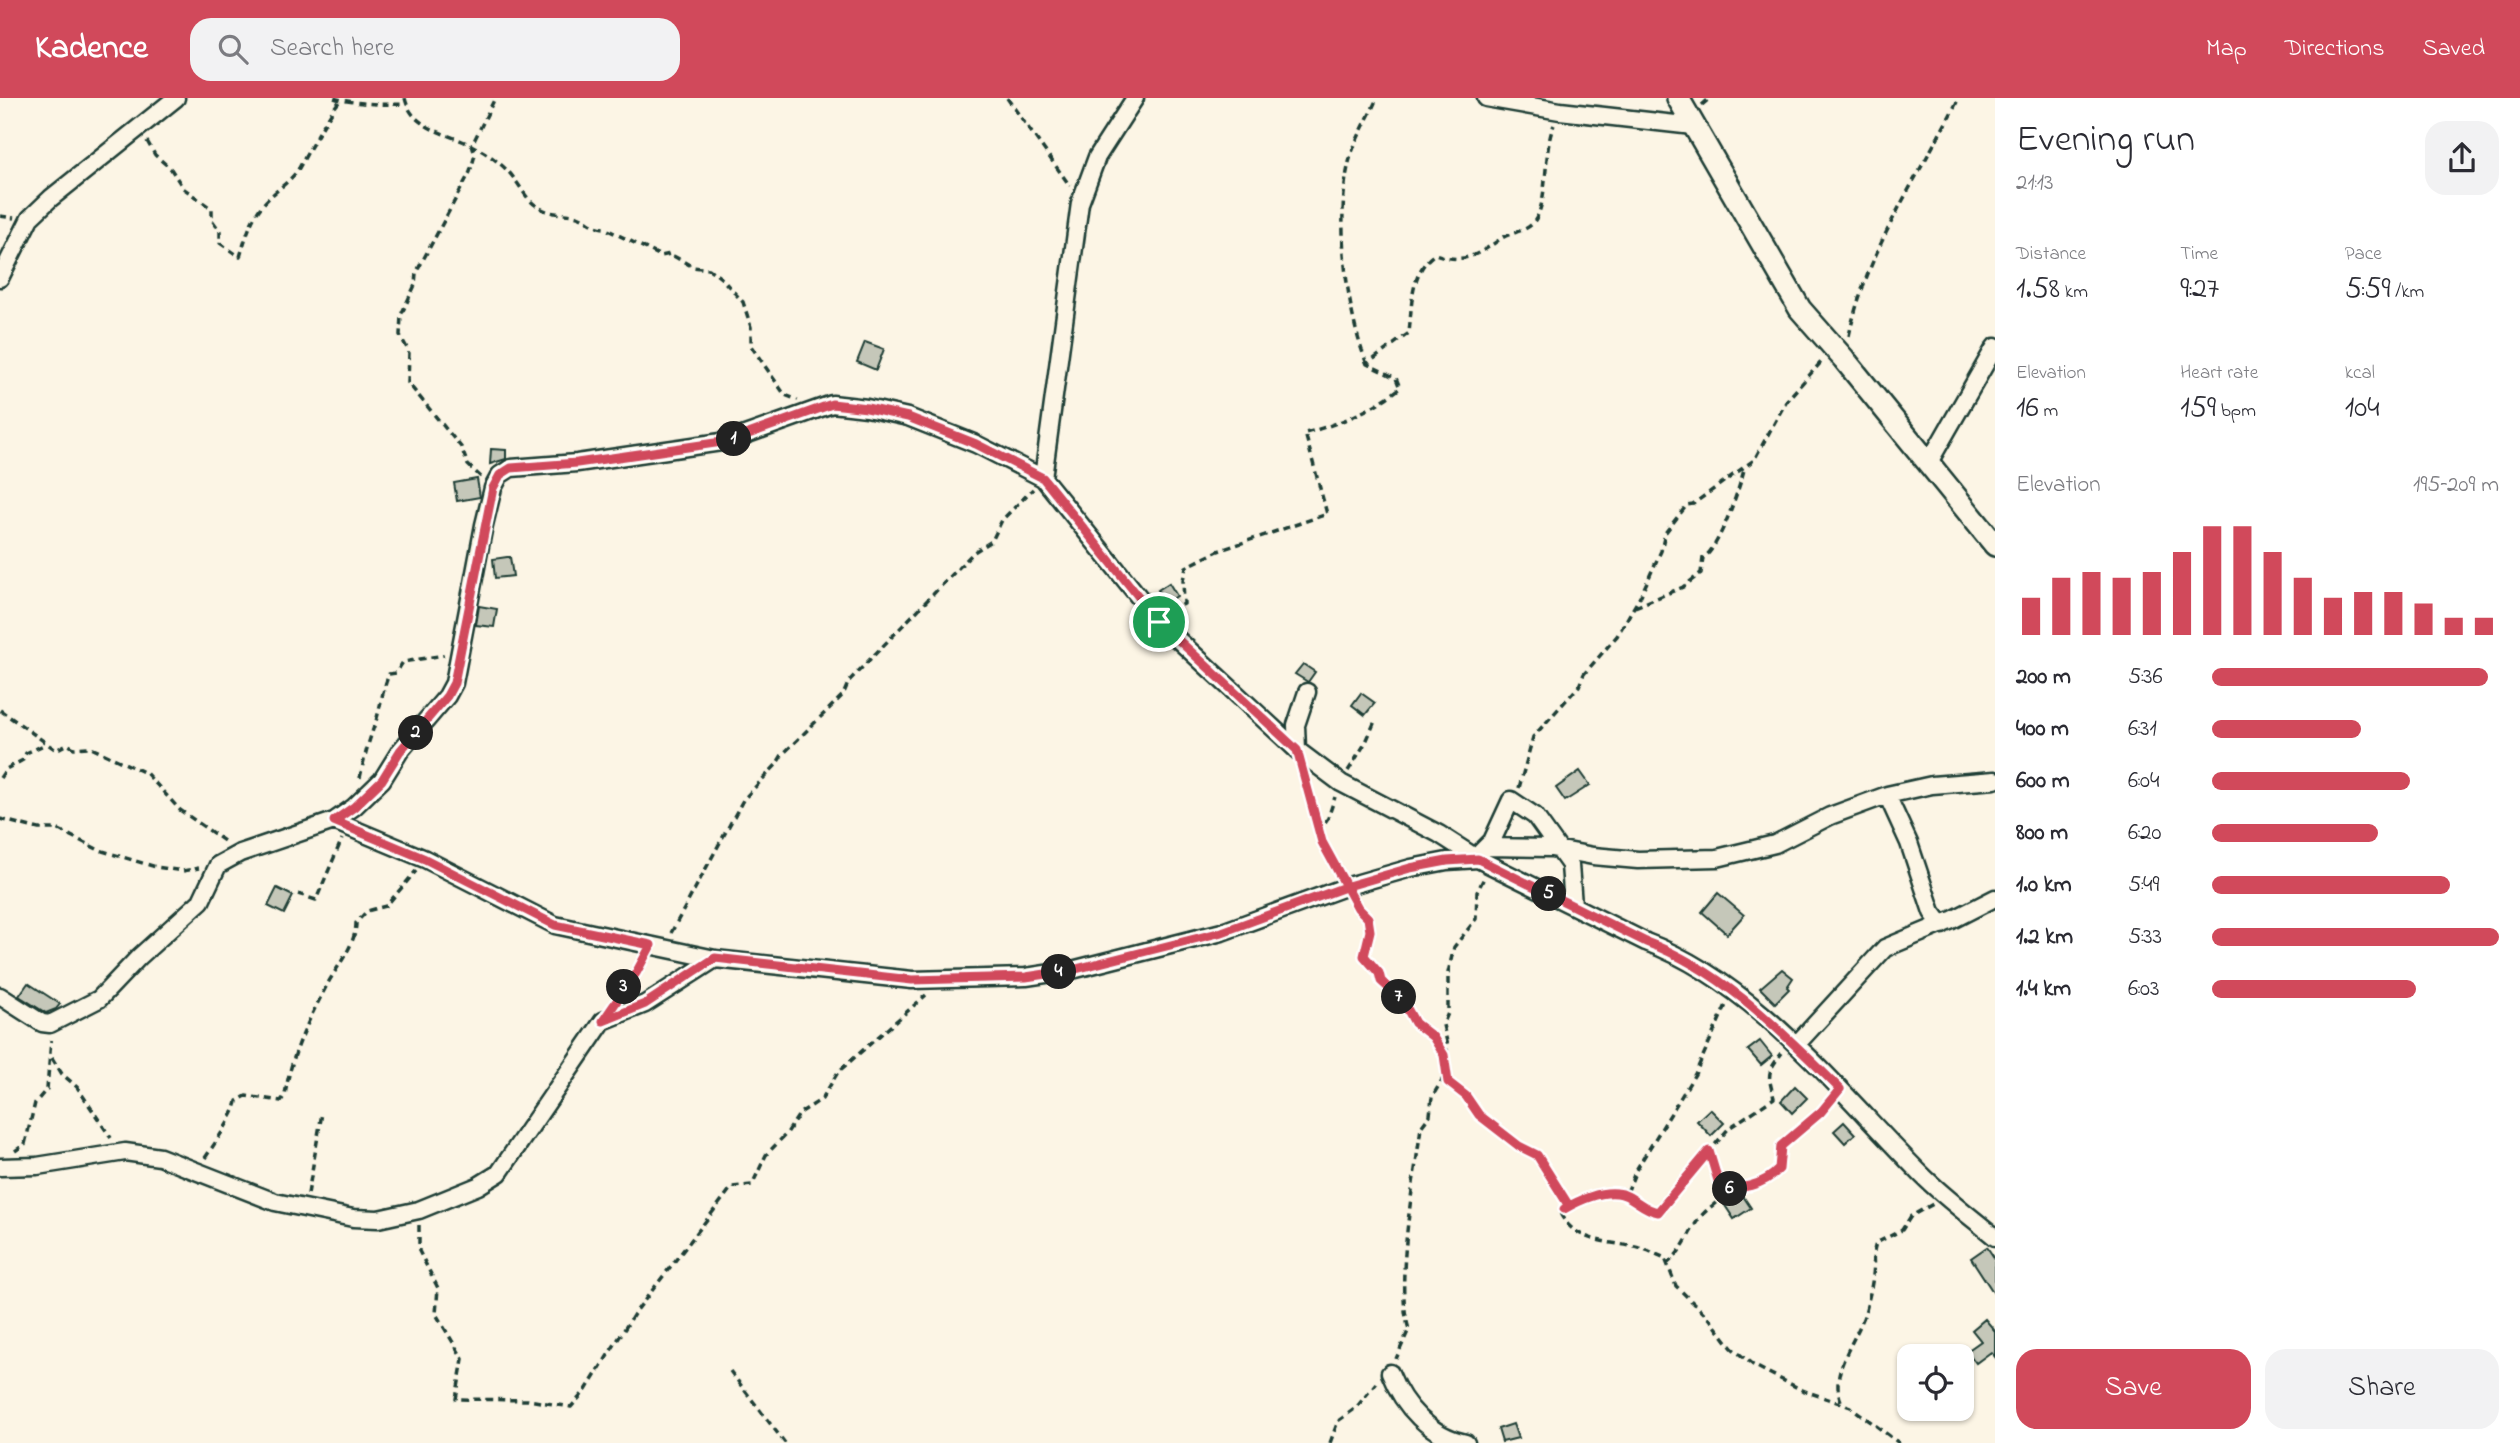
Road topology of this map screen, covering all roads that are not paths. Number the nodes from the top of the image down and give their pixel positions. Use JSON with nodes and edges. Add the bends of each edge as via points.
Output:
{"nodes":[{"id":1,"x":176,"y":98,"type":"edge"},
{"id":2,"x":1135,"y":98,"type":"edge"},
{"id":3,"x":1486,"y":98,"type":"edge"},
{"id":4,"x":1678,"y":98,"type":"edge"},
{"id":5,"x":1693,"y":126,"type":"junction"},
{"id":6,"x":0,"y":278,"type":"edge"},
{"id":7,"x":1995,"y":347,"type":"edge"},
{"id":8,"x":1928,"y":464,"type":"junction"},
{"id":9,"x":1043,"y":478,"type":"junction"},
{"id":10,"x":1995,"y":545,"type":"edge"},
{"id":11,"x":1307,"y":692,"type":"dead end"},
{"id":12,"x":1297,"y":750,"type":"junction"},
{"id":13,"x":1995,"y":780,"type":"edge"},
{"id":14,"x":1887,"y":794,"type":"junction"},
{"id":15,"x":341,"y":823,"type":"junction"},
{"id":16,"x":1559,"y":849,"type":"junction"},
{"id":17,"x":1482,"y":857,"type":"junction"},
{"id":18,"x":1995,"y":898,"type":"edge"},
{"id":19,"x":1573,"y":905,"type":"junction"},
{"id":20,"x":1942,"y":925,"type":"junction"},
{"id":21,"x":715,"y":958,"type":"junction"},
{"id":22,"x":0,"y":996,"type":"edge"},
{"id":23,"x":63,"y":1004,"type":"dead end"},
{"id":24,"x":80,"y":1007,"type":"junction"},
{"id":25,"x":1793,"y":1043,"type":"junction"},
{"id":26,"x":4,"y":1168,"type":"edge"},
{"id":27,"x":1995,"y":1237,"type":"edge"},
{"id":28,"x":1390,"y":1373,"type":"road end"},
{"id":29,"x":1466,"y":1443,"type":"edge"}],
"edges":[{"from":1,"to":6,"type":"street","via":[[30,218]]},
{"from":2,"to":9,"type":"street","via":[[1097,157],[1080,203]]},
{"from":3,"to":5,"type":"street"},
{"from":4,"to":5,"type":"street"},
{"from":5,"to":8,"type":"street","via":[[1800,309]]},
{"from":7,"to":8,"type":"street"},
{"from":8,"to":10,"type":"street"},
{"from":9,"to":12,"type":"street","via":[[1159,622]]},
{"from":9,"to":15,"type":"street","via":[[908,417],[832,404],[729,441],[511,468],[493,488],[454,683],[382,780]]},
{"from":11,"to":12,"type":"street","via":[[1296,724]]},
{"from":12,"to":17,"type":"street","via":[[1341,783]]},
{"from":13,"to":14,"type":"street"},
{"from":14,"to":16,"type":"street","via":[[1775,844],[1728,856],[1638,860]]},
{"from":14,"to":20,"type":"street","via":[[1932,912]]},
{"from":15,"to":21,"type":"street","via":[[425,859],[555,925]]},
{"from":15,"to":24,"type":"street","via":[[240,853],[218,865],[201,901],[99,999]]},
{"from":16,"to":17,"type":"street"},
{"from":16,"to":17,"type":"street","via":[[1535,816],[1511,800]]},
{"from":16,"to":19,"type":"street","via":[[1572,872]]},
{"from":17,"to":19,"type":"street"},
{"from":17,"to":21,"type":"street","via":[[1410,868],[1222,932],[1026,977],[939,981]]},
{"from":18,"to":20,"type":"street"},
{"from":19,"to":25,"type":"street","via":[[1673,952],[1733,993]]},
{"from":20,"to":25,"type":"street","via":[[1885,948]]},
{"from":21,"to":26,"type":"street","via":[[645,1004],[603,1021],[499,1173],[419,1210],[378,1219],[353,1218],[275,1202],[160,1157],[125,1152]]},
{"from":22,"to":24,"type":"street","via":[[42,1023],[50,1024]]},
{"from":23,"to":24,"type":"street"},
{"from":25,"to":27,"type":"street","via":[[1940,1191]]},
{"from":28,"to":29,"type":"street","via":[[1410,1408],[1440,1433]]}]}
